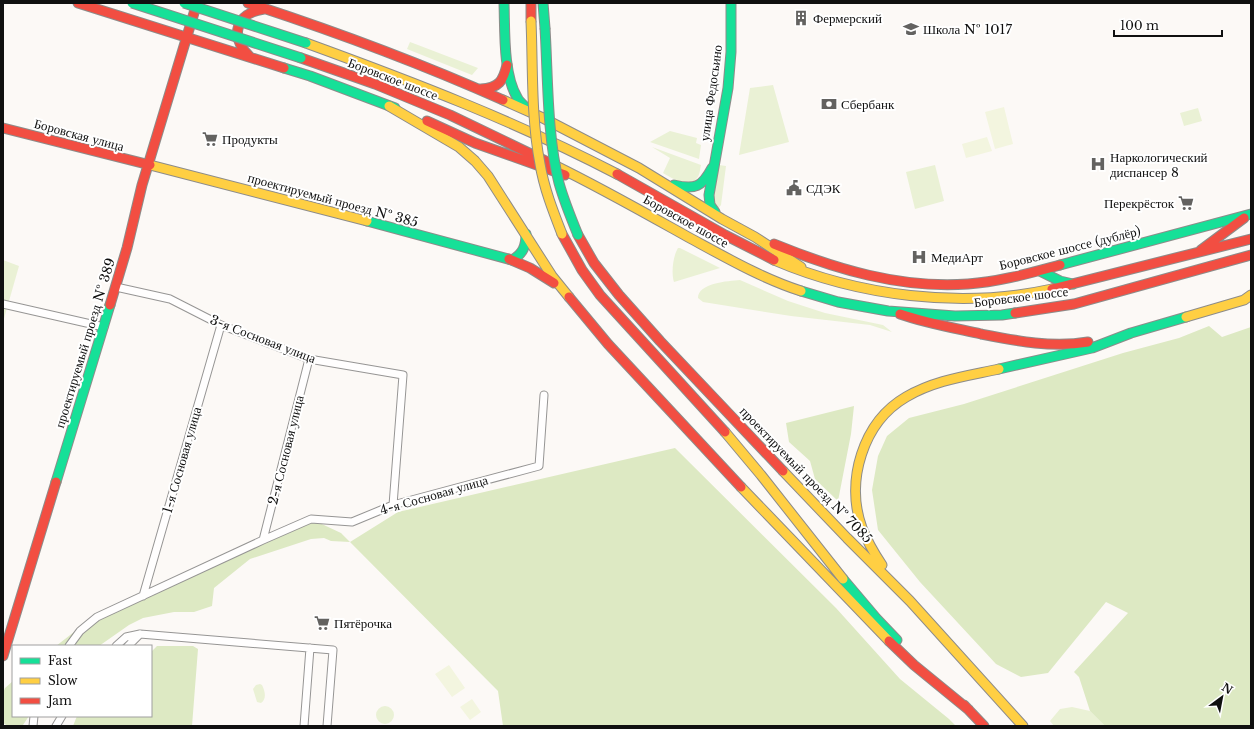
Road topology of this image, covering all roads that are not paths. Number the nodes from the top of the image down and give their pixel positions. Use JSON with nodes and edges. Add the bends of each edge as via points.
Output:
{"nodes":[{"id":1,"x":78,"y":3,"type":"edge"},
{"id":2,"x":132,"y":3,"type":"edge"},
{"id":3,"x":149,"y":3,"type":"edge"},
{"id":4,"x":184,"y":3,"type":"edge"},
{"id":5,"x":197,"y":3,"type":"edge"},
{"id":6,"x":248,"y":3,"type":"edge"},
{"id":7,"x":504,"y":3,"type":"edge"},
{"id":8,"x":531,"y":3,"type":"edge"},
{"id":9,"x":543,"y":3,"type":"edge"},
{"id":10,"x":731,"y":3,"type":"edge"},
{"id":11,"x":270,"y":10,"type":"junction"},
{"id":12,"x":124,"y":17,"type":"junction"},
{"id":13,"x":187,"y":37,"type":"junction"},
{"id":14,"x":255,"y":59,"type":"junction"},
{"id":15,"x":507,"y":63,"type":"junction"},
{"id":16,"x":480,"y":89,"type":"junction"},
{"id":17,"x":389,"y":106,"type":"junction"},
{"id":18,"x":528,"y":110,"type":"junction"},
{"id":19,"x":3,"y":128,"type":"edge"},
{"id":20,"x":714,"y":163,"type":"junction"},
{"id":21,"x":148,"y":165,"type":"junction"},
{"id":22,"x":662,"y":182,"type":"junction"},
{"id":23,"x":623,"y":200,"type":"junction"},
{"id":24,"x":1251,"y":214,"type":"edge"},
{"id":25,"x":722,"y":219,"type":"junction"},
{"id":26,"x":526,"y":234,"type":"junction"},
{"id":27,"x":755,"y":237,"type":"junction"},
{"id":28,"x":1251,"y":238,"type":"edge"},
{"id":29,"x":1198,"y":252,"type":"junction"},
{"id":30,"x":1251,"y":254,"type":"edge"},
{"id":31,"x":510,"y":259,"type":"junction"},
{"id":32,"x":1040,"y":271,"type":"junction"},
{"id":33,"x":826,"y":279,"type":"junction"},
{"id":34,"x":1073,"y":284,"type":"junction"},
{"id":35,"x":116,"y":287,"type":"junction"},
{"id":36,"x":567,"y":294,"type":"junction"},
{"id":37,"x":1249,"y":298,"type":"edge"},
{"id":38,"x":3,"y":304,"type":"edge"},
{"id":39,"x":888,"y":311,"type":"junction"},
{"id":40,"x":221,"y":325,"type":"junction"},
{"id":41,"x":104,"y":327,"type":"junction"},
{"id":42,"x":1131,"y":333,"type":"junction"},
{"id":43,"x":309,"y":359,"type":"junction"},
{"id":44,"x":544,"y":395,"type":"dead end"},
{"id":45,"x":393,"y":505,"type":"junction"},
{"id":46,"x":263,"y":540,"type":"junction"},
{"id":47,"x":143,"y":596,"type":"junction"},
{"id":48,"x":910,"y":601,"type":"junction"},
{"id":49,"x":140,"y":634,"type":"junction"},
{"id":50,"x":70,"y":645,"type":"edge"},
{"id":51,"x":117,"y":645,"type":"edge"},
{"id":52,"x":129,"y":645,"type":"edge"},
{"id":53,"x":310,"y":648,"type":"junction"},
{"id":54,"x":3,"y":656,"type":"edge"},
{"id":55,"x":969,"y":710,"type":"junction"},
{"id":56,"x":61,"y":717,"type":"edge"},
{"id":57,"x":56,"y":726,"type":"edge"},
{"id":58,"x":304,"y":726,"type":"edge"},
{"id":59,"x":327,"y":726,"type":"edge"},
{"id":60,"x":984,"y":726,"type":"edge"},
{"id":61,"x":1023,"y":726,"type":"edge"}],
"edges":[{"from":1,"to":12,"type":"main road"},
{"from":2,"to":23,"type":"main road","name":"Боровское шоссе","bridge":true,"via":[[375,84],[525,150]]},
{"from":3,"to":12,"type":"main road","via":[[139,14]]},
{"from":4,"to":33,"type":"main road","name":"Боровское шоссе","bridge":true,"via":[[306,43],[459,100],[534,133],[633,183],[753,250]]},
{"from":5,"to":13,"type":"main road","name":"проектируемый проезд № 389"},
{"from":6,"to":11,"type":"main road"},
{"from":7,"to":15,"type":"main road"},
{"from":8,"to":55,"type":"main road","bridge":true,"via":[[538,156],[550,206],[576,262],[596,290],[741,449],[857,596],[888,631]]},
{"from":9,"to":48,"type":"main road","name":"проектируемый проезд № 7085","bridge":true,"via":[[551,131],[559,183],[578,235],[594,263],[655,335]]},
{"from":10,"to":20,"type":"main road","name":"улица Федосьино","via":[[730,74]]},
{"from":11,"to":14,"type":"main road","via":[[249,12],[237,29],[239,45],[246,54]]},
{"from":11,"to":16,"type":"main road","via":[[329,30]]},
{"from":12,"to":13,"type":"main road"},
{"from":13,"to":14,"type":"main road"},
{"from":13,"to":21,"type":"main road","name":"проектируемый проезд № 389"},
{"from":14,"to":17,"type":"main road","via":[[310,76]]},
{"from":15,"to":16,"type":"main road","via":[[500,83],[489,89]]},
{"from":15,"to":18,"type":"main road","via":[[510,82],[517,98]]},
{"from":16,"to":18,"type":"main road"},
{"from":17,"to":23,"type":"main road","via":[[475,143],[551,169]]},
{"from":17,"to":26,"type":"main road","via":[[459,147],[475,161],[488,176]]},
{"from":18,"to":22,"type":"main road","via":[[590,141]]},
{"from":19,"to":21,"type":"main road","name":"Боровская улица"},
{"from":20,"to":22,"type":"main road","via":[[702,183],[693,188],[682,188]]},
{"from":20,"to":25,"type":"main road","name":"улица Федосьино","via":[[709,203],[710,208]]},
{"from":21,"to":31,"type":"main road","name":"проектируемый проезд № 385"},
{"from":21,"to":35,"type":"main road","name":"проектируемый проезд № 389"},
{"from":22,"to":25,"type":"main road"},
{"from":23,"to":39,"type":"main road","name":"Боровское шоссе","via":[[725,258],[777,282],[821,298]]},
{"from":24,"to":29,"type":"main road"},
{"from":24,"to":32,"type":"main road","name":"Боровское шоссе (дублёр)"},
{"from":25,"to":27,"type":"main road"},
{"from":26,"to":31,"type":"main road","via":[[523,254]]},
{"from":26,"to":36,"type":"main road","via":[[552,276]]},
{"from":27,"to":32,"type":"main road","name":"Боровское шоссе (дублёр)","via":[[822,262],[863,274],[905,281],[968,284]]},
{"from":27,"to":33,"type":"main road","via":[[809,272]]},
{"from":28,"to":29,"type":"main road","name":"Боровское шоссе"},
{"from":29,"to":34,"type":"main road","name":"Боровское шоссе"},
{"from":30,"to":39,"type":"main road","name":"Боровское шоссе","via":[[1074,304],[1028,312],[977,317]]},
{"from":31,"to":36,"type":"main road","name":"проектируемый проезд № 385","via":[[545,276]]},
{"from":32,"to":34,"type":"main road","via":[[1056,280]]},
{"from":33,"to":34,"type":"main road","name":"Боровское шоссе","via":[[891,292],[954,298],[1012,296]]},
{"from":35,"to":40,"type":"street","name":"3-я Сосновая улица","via":[[170,299]]},
{"from":35,"to":41,"type":"main road","name":"проектируемый проезд № 389"},
{"from":36,"to":55,"type":"main road","via":[[608,344],[699,443],[874,627],[914,665]]},
{"from":37,"to":42,"type":"main road"},
{"from":38,"to":41,"type":"street"},
{"from":39,"to":42,"type":"main road","via":[[924,322],[1054,345],[1077,344]]},
{"from":40,"to":43,"type":"street","name":"3-я Сосновая улица"},
{"from":40,"to":47,"type":"street","name":"1-я Сосновая улица"},
{"from":41,"to":54,"type":"main road","name":"проектируемый проезд № 389"},
{"from":42,"to":48,"type":"main road","via":[[1092,348],[936,383],[912,393],[891,408],[875,425],[864,446],[857,469],[854,492],[856,511],[863,535],[874,556]]},
{"from":43,"to":45,"type":"street","name":"3-я Сосновая улица","via":[[404,375]]},
{"from":43,"to":46,"type":"street","name":"2-я Сосновая улица"},
{"from":44,"to":45,"type":"street","name":"4-я Сосновая улица","via":[[538,466]]},
{"from":45,"to":46,"type":"street","name":"4-я Сосновая улица","via":[[352,522],[311,519]]},
{"from":46,"to":47,"type":"street","name":"4-я Сосновая улица"},
{"from":47,"to":50,"type":"street","name":"4-я Сосновая улица","via":[[97,617],[80,631]]},
{"from":48,"to":61,"type":"main road","name":"проектируемый проезд № 7085"},
{"from":49,"to":51,"type":"street","via":[[126,637]]},
{"from":49,"to":52,"type":"street"},
{"from":49,"to":53,"type":"street"},
{"from":53,"to":58,"type":"street"},
{"from":53,"to":59,"type":"street","via":[[333,650]]},
{"from":55,"to":60,"type":"main road"},
{"from":56,"to":57,"type":"street"}]}
